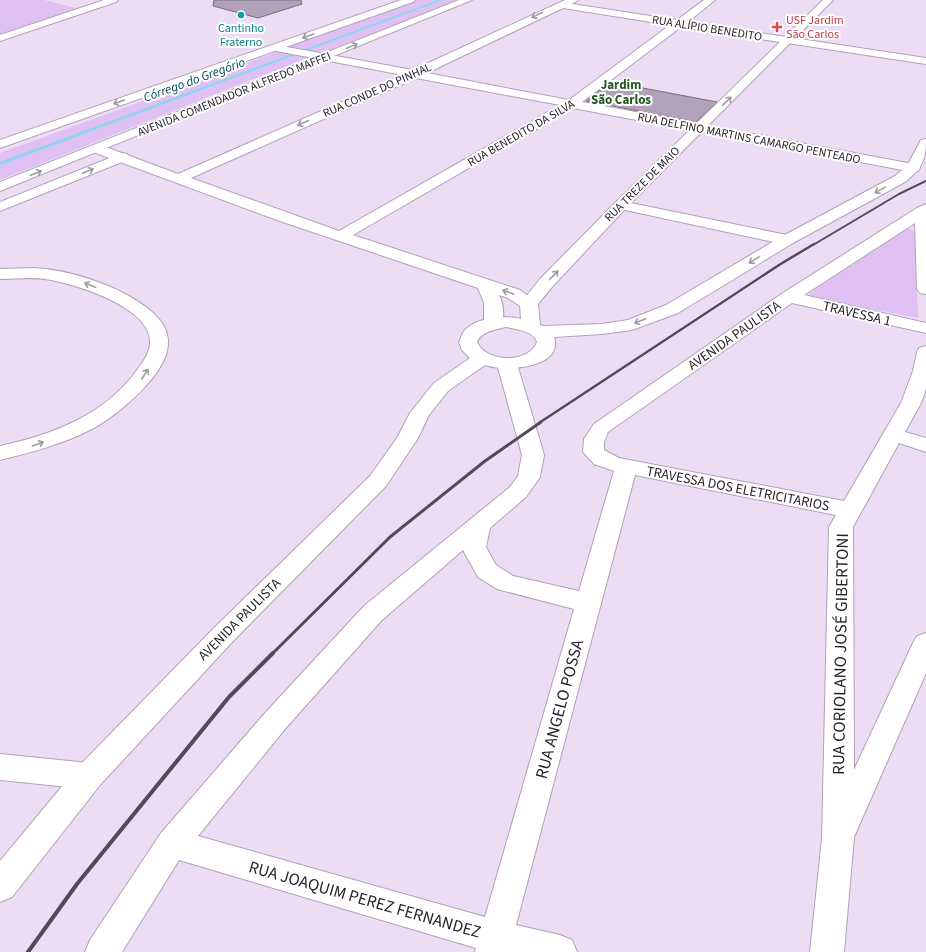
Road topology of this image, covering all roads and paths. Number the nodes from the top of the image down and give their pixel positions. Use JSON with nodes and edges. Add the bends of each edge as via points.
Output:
{"nodes":[{"id":1,"x":113,"y":0,"type":"edge"},
{"id":2,"x":410,"y":0,"type":"edge"},
{"id":3,"x":467,"y":0,"type":"edge"},
{"id":4,"x":573,"y":0,"type":"edge"},
{"id":5,"x":710,"y":0,"type":"edge"},
{"id":6,"x":828,"y":0,"type":"edge"},
{"id":7,"x":559,"y":5,"type":"junction"},
{"id":8,"x":678,"y":23,"type":"junction"},
{"id":9,"x":0,"y":38,"type":"edge"},
{"id":10,"x":788,"y":40,"type":"junction"},
{"id":11,"x":276,"y":48,"type":"junction"},
{"id":12,"x":321,"y":56,"type":"junction"},
{"id":13,"x":926,"y":61,"type":"edge"},
{"id":14,"x":415,"y":74,"type":"junction"},
{"id":15,"x":571,"y":104,"type":"junction"},
{"id":16,"x":699,"y":128,"type":"junction"},
{"id":17,"x":926,"y":143,"type":"edge"},
{"id":18,"x":0,"y":144,"type":"edge"},
{"id":19,"x":98,"y":149,"type":"junction"},
{"id":20,"x":122,"y":157,"type":"junction"},
{"id":21,"x":913,"y":168,"type":"junction"},
{"id":22,"x":180,"y":178,"type":"junction"},
{"id":23,"x":0,"y":187,"type":"edge"},
{"id":24,"x":621,"y":205,"type":"junction"},
{"id":25,"x":0,"y":207,"type":"edge"},
{"id":26,"x":924,"y":210,"type":"edge"},
{"id":27,"x":341,"y":236,"type":"junction"},
{"id":28,"x":788,"y":240,"type":"junction"},
{"id":29,"x":0,"y":274,"type":"edge"},
{"id":30,"x":485,"y":284,"type":"junction"},
{"id":31,"x":926,"y":289,"type":"edge"},
{"id":32,"x":789,"y":297,"type":"junction"},
{"id":33,"x":529,"y":304,"type":"junction"},
{"id":34,"x":493,"y":323,"type":"junction"},
{"id":35,"x":926,"y":328,"type":"edge"},
{"id":36,"x":536,"y":329,"type":"junction"},
{"id":37,"x":926,"y":352,"type":"edge"},
{"id":38,"x":481,"y":359,"type":"junction"},
{"id":39,"x":507,"y":364,"type":"junction"},
{"id":40,"x":894,"y":434,"type":"junction"},
{"id":41,"x":926,"y":445,"type":"edge"},
{"id":42,"x":0,"y":453,"type":"edge"},
{"id":43,"x":626,"y":466,"type":"junction"},
{"id":44,"x":849,"y":510,"type":"junction"},
{"id":45,"x":479,"y":525,"type":"junction"},
{"id":46,"x":588,"y":603,"type":"junction"},
{"id":47,"x":926,"y":643,"type":"edge"},
{"id":48,"x":0,"y":767,"type":"edge"},
{"id":49,"x":89,"y":776,"type":"junction"},
{"id":50,"x":838,"y":839,"type":"junction"},
{"id":51,"x":172,"y":843,"type":"junction"},
{"id":52,"x":0,"y":886,"type":"edge"},
{"id":53,"x":494,"y":944,"type":"edge"},
{"id":54,"x":102,"y":952,"type":"edge"},
{"id":55,"x":560,"y":952,"type":"edge"},
{"id":56,"x":827,"y":952,"type":"edge"}],
"edges":[{"from":1,"to":9,"type":"street"},
{"from":2,"to":11,"type":"street","name":"AVENIDA COMENDADOR ALFREDO MAFFEI","one_way":true},
{"from":12,"to":3,"type":"street","name":"AVENIDA COMENDADOR ALFREDO MAFFEI","one_way":true},
{"from":4,"to":7,"type":"street","name":"RUA CONDE DO PINHAL"},
{"from":5,"to":8,"type":"street","name":"RUA BENEDITO DA SILVA"},
{"from":6,"to":10,"type":"street","name":"RUA TREZE DE MAIO"},
{"from":7,"to":8,"type":"street","name":"RUA ALÍPIO BENEDITO"},
{"from":7,"to":14,"type":"street","name":"RUA CONDE DO PINHAL","one_way":true},
{"from":8,"to":10,"type":"street","name":"RUA ALÍPIO BENEDITO"},
{"from":8,"to":15,"type":"street","name":"RUA BENEDITO DA SILVA"},
{"from":10,"to":13,"type":"street","name":"RUA ALÍPIO BENEDITO"},
{"from":16,"to":10,"type":"street","name":"RUA TREZE DE MAIO","one_way":true},
{"from":11,"to":12,"type":"street","name":"RUA DELFINO MARTINS CAMARGO PENTEADO"},
{"from":11,"to":18,"type":"street","name":"AVENIDA COMENDADOR ALFREDO MAFFEI","one_way":true},
{"from":12,"to":14,"type":"street","name":"RUA DELFINO MARTINS CAMARGO PENTEADO"},
{"from":12,"to":19,"type":"street","name":"AVENIDA COMENDADOR ALFREDO MAFFEI"},
{"from":14,"to":15,"type":"street","name":"RUA DELFINO MARTINS CAMARGO PENTEADO"},
{"from":14,"to":22,"type":"street","name":"RUA CONDE DO PINHAL","one_way":true},
{"from":15,"to":16,"type":"street","name":"RUA DELFINO MARTINS CAMARGO PENTEADO"},
{"from":15,"to":27,"type":"street","name":"RUA BENEDITO DA SILVA"},
{"from":16,"to":21,"type":"street","name":"RUA DELFINO MARTINS CAMARGO PENTEADO"},
{"from":16,"to":24,"type":"street","name":"RUA TREZE DE MAIO"},
{"from":17,"to":21,"type":"street"},
{"from":19,"to":20,"type":"street"},
{"from":23,"to":19,"type":"street","name":"AVENIDA COMENDADOR ALFREDO MAFFEI","one_way":true},
{"from":20,"to":22,"type":"street"},
{"from":25,"to":20,"type":"street","one_way":true},
{"from":21,"to":28,"type":"street","one_way":true,"via":[[900,179]]},
{"from":22,"to":27,"type":"street","via":[[251,206]]},
{"from":24,"to":28,"type":"street"},
{"from":33,"to":24,"type":"street","name":"RUA TREZE DE MAIO","one_way":true},
{"from":26,"to":31,"type":"street"},
{"from":26,"to":32,"type":"street","name":"AVENIDA PAULISTA"},
{"from":27,"to":30,"type":"street"},
{"from":28,"to":36,"type":"street","one_way":true,"via":[[672,309],[632,325],[602,330]]},
{"from":42,"to":29,"type":"street","one_way":true,"via":[[26,448],[62,435],[94,419],[116,404],[143,378],[155,357],[159,338],[148,316],[105,290],[76,279],[44,274]]},
{"from":33,"to":30,"type":"street","one_way":true,"via":[[514,294]]},
{"from":30,"to":34,"type":"street","via":[[496,310]]},
{"from":32,"to":35,"type":"street","name":"TRAVESSA 1"},
{"from":32,"to":43,"type":"street","name":"AVENIDA PAULISTA","via":[[601,428],[592,444],[594,452],[602,459]]},
{"from":33,"to":36,"type":"street"},
{"from":34,"to":36,"type":"street","via":[[520,323]]},
{"from":34,"to":38,"type":"street","via":[[477,329],[468,338],[468,346]]},
{"from":36,"to":39,"type":"street","via":[[545,339],[546,346],[542,354],[521,363]]},
{"from":37,"to":40,"type":"street","name":"RUA CORIOLANO JOSÉ GIBERTONI","via":[[923,371],[911,403]]},
{"from":38,"to":39,"type":"street"},
{"from":38,"to":49,"type":"street","name":"AVENIDA PAULISTA","via":[[441,387],[420,413],[407,438],[378,481],[226,632]]},
{"from":39,"to":45,"type":"street","via":[[533,454],[529,477],[518,492]]},
{"from":40,"to":41,"type":"street"},
{"from":40,"to":44,"type":"street","name":"RUA CORIOLANO JOSÉ GIBERTONI"},
{"from":43,"to":44,"type":"street","name":"TRAVESSA DOS ELETRICITARIOS"},
{"from":43,"to":46,"type":"street","name":"RUA ANGELO POSSA"},
{"from":44,"to":50,"type":"street","name":"RUA CORIOLANO JOSÉ GIBERTONI","via":[[841,527]]},
{"from":45,"to":46,"type":"street","via":[[474,547],[487,571],[497,579]]},
{"from":45,"to":51,"type":"street","via":[[373,613],[275,721]]},
{"from":46,"to":53,"type":"street","name":"RUA ANGELO POSSA"},
{"from":47,"to":50,"type":"street"},
{"from":48,"to":49,"type":"street"},
{"from":49,"to":52,"type":"street","name":"AVENIDA PAULISTA"},
{"from":50,"to":56,"type":"street","name":"RUA CORIOLANO JOSÉ GIBERTONI"},
{"from":51,"to":53,"type":"street","name":"RUA JOAQUIM PEREZ FERNANDEZ"},
{"from":51,"to":54,"type":"street"},
{"from":53,"to":55,"type":"street","name":"RUA JOAQUIM PEREZ FERNANDEZ"}]}
